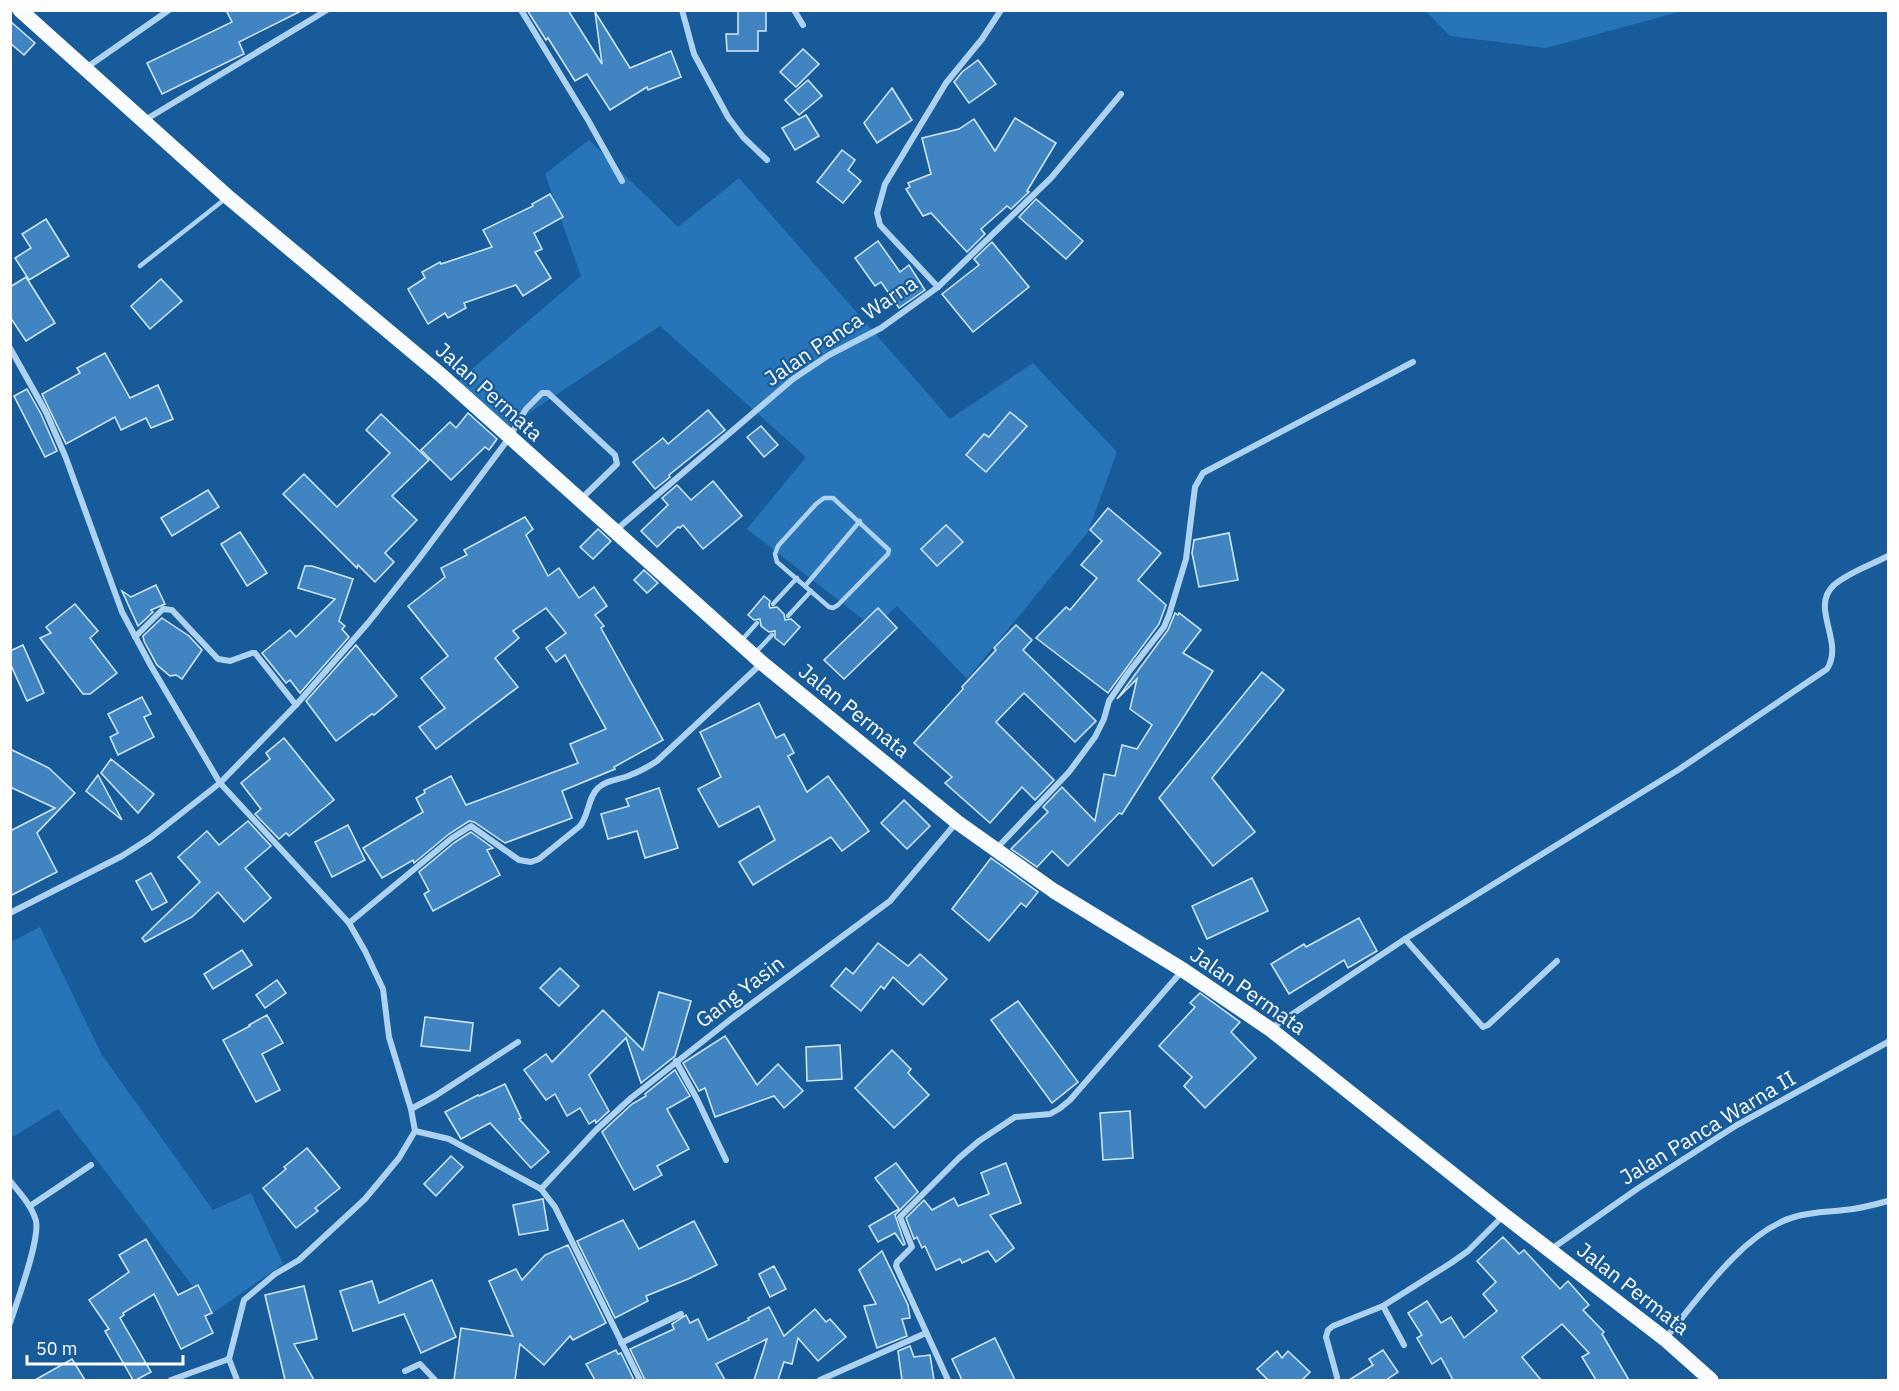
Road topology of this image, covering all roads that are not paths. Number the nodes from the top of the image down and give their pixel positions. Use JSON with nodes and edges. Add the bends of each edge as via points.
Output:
{"nodes":[{"id":1,"x":20,"y":10,"type":"edge"},
{"id":2,"x":169,"y":10,"type":"edge"},
{"id":3,"x":327,"y":10,"type":"edge"},
{"id":4,"x":521,"y":10,"type":"edge"},
{"id":5,"x":682,"y":10,"type":"edge"},
{"id":6,"x":794,"y":10,"type":"edge"},
{"id":7,"x":1001,"y":10,"type":"edge"},
{"id":8,"x":803,"y":26,"type":"dead end"},
{"id":9,"x":85,"y":69,"type":"junction"},
{"id":10,"x":1122,"y":94,"type":"dead end"},
{"id":11,"x":144,"y":121,"type":"junction"},
{"id":12,"x":767,"y":160,"type":"dead end"},
{"id":13,"x":622,"y":181,"type":"dead end"},
{"id":14,"x":228,"y":196,"type":"junction"},
{"id":15,"x":140,"y":266,"type":"dead end"},
{"id":16,"x":938,"y":286,"type":"junction"},
{"id":17,"x":10,"y":348,"type":"edge"},
{"id":18,"x":1413,"y":362,"type":"dead end"},
{"id":19,"x":509,"y":438,"type":"junction"},
{"id":20,"x":581,"y":499,"type":"junction"},
{"id":21,"x":860,"y":521,"type":"junction"},
{"id":22,"x":615,"y":530,"type":"junction"},
{"id":23,"x":1888,"y":556,"type":"edge"},
{"id":24,"x":797,"y":578,"type":"junction"},
{"id":25,"x":805,"y":586,"type":"junction"},
{"id":26,"x":811,"y":591,"type":"junction"},
{"id":27,"x":773,"y":604,"type":"dead end"},
{"id":28,"x":788,"y":616,"type":"dead end"},
{"id":29,"x":757,"y":623,"type":"dead end"},
{"id":30,"x":772,"y":635,"type":"dead end"},
{"id":31,"x":135,"y":637,"type":"junction"},
{"id":32,"x":740,"y":642,"type":"junction"},
{"id":33,"x":758,"y":659,"type":"junction"},
{"id":34,"x":296,"y":705,"type":"junction"},
{"id":35,"x":220,"y":783,"type":"junction"},
{"id":36,"x":957,"y":822,"type":"junction"},
{"id":37,"x":995,"y":849,"type":"junction"},
{"id":38,"x":10,"y":913,"type":"edge"},
{"id":39,"x":350,"y":923,"type":"junction"},
{"id":40,"x":1405,"y":939,"type":"junction"},
{"id":41,"x":1557,"y":961,"type":"dead end"},
{"id":42,"x":1183,"y":970,"type":"junction"},
{"id":43,"x":1270,"y":1029,"type":"junction"},
{"id":44,"x":518,"y":1042,"type":"dead end"},
{"id":45,"x":1888,"y":1042,"type":"edge"},
{"id":46,"x":676,"y":1062,"type":"junction"},
{"id":47,"x":411,"y":1109,"type":"junction"},
{"id":48,"x":415,"y":1131,"type":"junction"},
{"id":49,"x":726,"y":1160,"type":"dead end"},
{"id":50,"x":91,"y":1166,"type":"dead end"},
{"id":51,"x":10,"y":1181,"type":"edge"},
{"id":52,"x":541,"y":1190,"type":"junction"},
{"id":53,"x":1888,"y":1201,"type":"edge"},
{"id":54,"x":30,"y":1206,"type":"junction"},
{"id":55,"x":1504,"y":1215,"type":"junction"},
{"id":56,"x":1550,"y":1251,"type":"junction"},
{"id":57,"x":1383,"y":1306,"type":"junction"},
{"id":58,"x":681,"y":1314,"type":"dead end"},
{"id":59,"x":10,"y":1323,"type":"edge"},
{"id":60,"x":926,"y":1333,"type":"junction"},
{"id":61,"x":1665,"y":1339,"type":"junction"},
{"id":62,"x":621,"y":1343,"type":"junction"},
{"id":63,"x":1404,"y":1346,"type":"dead end"},
{"id":64,"x":229,"y":1359,"type":"junction"},
{"id":65,"x":405,"y":1371,"type":"dead end"},
{"id":66,"x":171,"y":1380,"type":"edge"},
{"id":67,"x":237,"y":1380,"type":"edge"},
{"id":68,"x":435,"y":1380,"type":"edge"},
{"id":69,"x":640,"y":1380,"type":"edge"},
{"id":70,"x":820,"y":1380,"type":"edge"},
{"id":71,"x":948,"y":1380,"type":"edge"},
{"id":72,"x":1337,"y":1380,"type":"edge"},
{"id":73,"x":1711,"y":1380,"type":"edge"}],
"edges":[{"from":1,"to":9,"type":"main road","name":"Jalan Permata"},
{"from":2,"to":9,"type":"street"},
{"from":3,"to":11,"type":"street"},
{"from":4,"to":13,"type":"street"},
{"from":5,"to":12,"type":"street","via":[[694,54],[728,117]]},
{"from":6,"to":8,"type":"street"},
{"from":7,"to":16,"type":"street","via":[[933,103],[885,184],[878,213],[880,225]]},
{"from":9,"to":11,"type":"main road","name":"Jalan Permata"},
{"from":10,"to":16,"type":"street","name":"Jalan Panca Warna","via":[[1051,178]]},
{"from":11,"to":14,"type":"main road","name":"Jalan Permata"},
{"from":14,"to":15,"type":"lane"},
{"from":14,"to":19,"type":"main road","name":"Jalan Permata","via":[[442,376]]},
{"from":16,"to":22,"type":"street","name":"Jalan Panca Warna","via":[[881,328],[793,379]]},
{"from":17,"to":31,"type":"street","via":[[46,412],[66,458],[122,612]]},
{"from":18,"to":37,"type":"street","via":[[1203,473],[1195,487],[1186,559],[1164,627],[1109,701],[1095,737],[1069,772]]},
{"from":19,"to":20,"type":"main road","name":"Jalan Permata"},
{"from":19,"to":20,"type":"street","via":[[526,409],[542,393],[548,393],[618,460]]},
{"from":19,"to":34,"type":"street","via":[[368,623]]},
{"from":20,"to":22,"type":"main road","name":"Jalan Permata"},
{"from":21,"to":24,"type":"lane","via":[[833,498],[816,504],[775,554],[777,562]]},
{"from":21,"to":25,"type":"lane"},
{"from":21,"to":26,"type":"lane","via":[[888,547],[888,554],[833,608]]},
{"from":22,"to":32,"type":"main road","name":"Jalan Permata"},
{"from":23,"to":40,"type":"street","via":[[1832,586],[1827,595],[1824,604],[1834,649],[1827,669],[1678,770]]},
{"from":24,"to":25,"type":"lane"},
{"from":24,"to":27,"type":"lane"},
{"from":25,"to":26,"type":"lane"},
{"from":26,"to":28,"type":"lane"},
{"from":29,"to":32,"type":"lane"},
{"from":30,"to":33,"type":"lane"},
{"from":31,"to":34,"type":"street","via":[[163,609],[172,610],[218,659],[230,661],[255,653]]},
{"from":31,"to":35,"type":"street"},
{"from":32,"to":33,"type":"main road","name":"Jalan Permata"},
{"from":33,"to":36,"type":"main road","name":"Jalan Permata"},
{"from":33,"to":39,"type":"street","via":[[657,761],[598,788],[580,826],[539,859],[519,860],[471,826]]},
{"from":34,"to":35,"type":"street"},
{"from":35,"to":38,"type":"street","via":[[122,856]]},
{"from":35,"to":39,"type":"street"},
{"from":36,"to":37,"type":"main road","name":"Jalan Permata"},
{"from":36,"to":46,"type":"street","name":"Gang Yasin","via":[[883,907]]},
{"from":37,"to":42,"type":"main road","name":"Jalan Permata","via":[[1054,891]]},
{"from":39,"to":47,"type":"street","via":[[383,989],[389,1037]]},
{"from":40,"to":41,"type":"street","via":[[1483,1027]]},
{"from":40,"to":43,"type":"street"},
{"from":42,"to":43,"type":"main road","name":"Jalan Permata"},
{"from":42,"to":60,"type":"street","via":[[1070,1100],[1050,1114],[1015,1117],[979,1141],[900,1217],[912,1247],[896,1266]]},
{"from":43,"to":55,"type":"main road","name":"Jalan Permata"},
{"from":44,"to":47,"type":"street"},
{"from":45,"to":56,"type":"street","name":"Jalan Panca Warna II","via":[[1737,1125]]},
{"from":46,"to":49,"type":"street"},
{"from":46,"to":52,"type":"street","name":"Gang Yasin","via":[[596,1130]]},
{"from":47,"to":48,"type":"street"},
{"from":48,"to":52,"type":"street","via":[[449,1140]]},
{"from":48,"to":64,"type":"street","via":[[399,1158],[365,1199],[299,1260],[244,1300]]},
{"from":50,"to":54,"type":"street"},
{"from":51,"to":54,"type":"street"},
{"from":52,"to":62,"type":"street","via":[[555,1207]]},
{"from":53,"to":61,"type":"street","via":[[1792,1217],[1776,1225],[1731,1260]]},
{"from":54,"to":59,"type":"street","via":[[37,1223],[34,1244]]},
{"from":55,"to":56,"type":"main road","name":"Jalan Permata"},
{"from":55,"to":57,"type":"street","via":[[1468,1251]]},
{"from":56,"to":61,"type":"main road","name":"Jalan Permata"},
{"from":57,"to":63,"type":"street"},
{"from":57,"to":72,"type":"street","via":[[1328,1330],[1326,1337]]},
{"from":58,"to":62,"type":"street"},
{"from":60,"to":70,"type":"street"},
{"from":60,"to":71,"type":"street"},
{"from":61,"to":73,"type":"main road","name":"Jalan Permata"},
{"from":62,"to":69,"type":"street"},
{"from":64,"to":66,"type":"street"},
{"from":64,"to":67,"type":"street"},
{"from":65,"to":68,"type":"street","via":[[420,1364]]}]}
